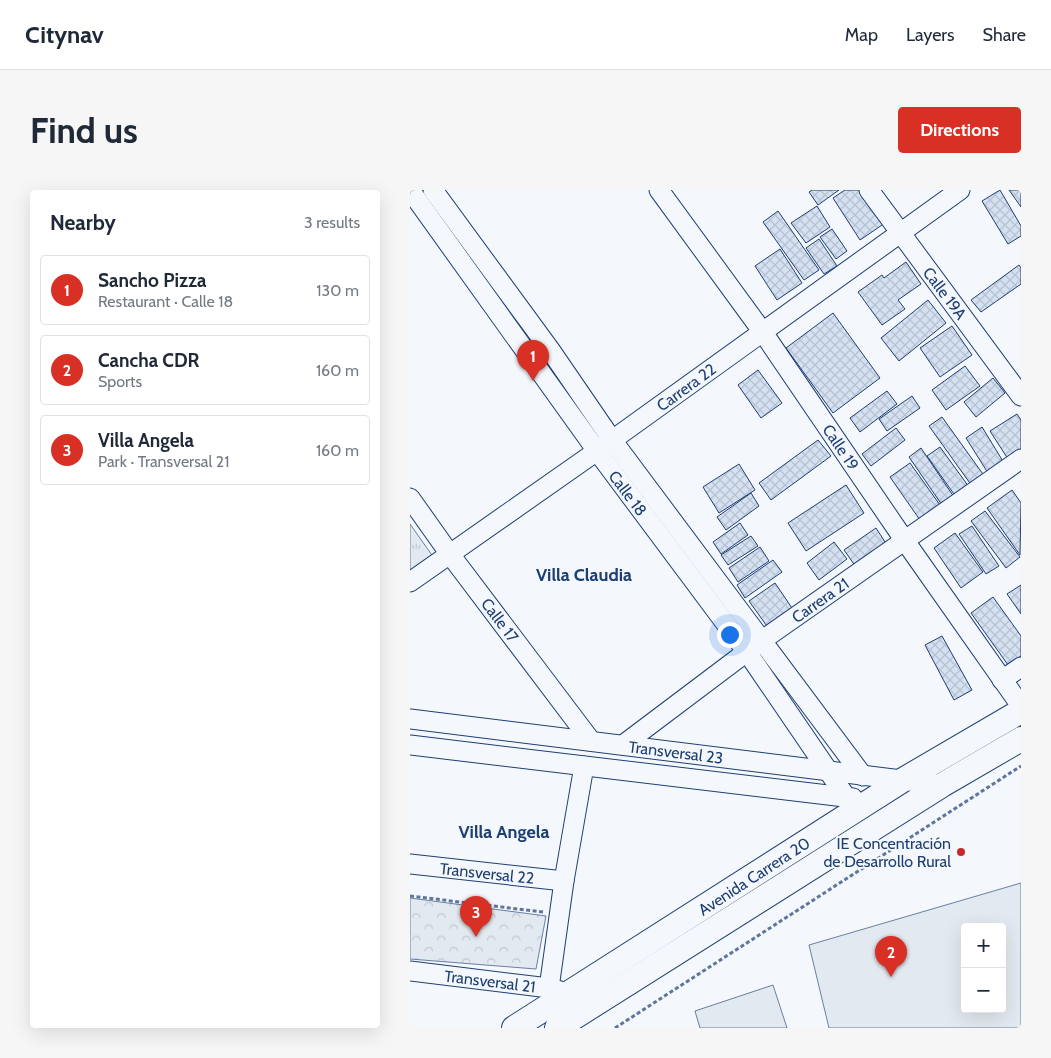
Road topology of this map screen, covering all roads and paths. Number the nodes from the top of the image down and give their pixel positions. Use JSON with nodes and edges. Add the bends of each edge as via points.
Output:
{"nodes":[{"id":1,"x":410,"y":190,"type":"edge"},
{"id":2,"x":433,"y":190,"type":"edge"},
{"id":3,"x":659,"y":190,"type":"edge"},
{"id":4,"x":869,"y":190,"type":"edge"},
{"id":5,"x":960,"y":190,"type":"edge"},
{"id":6,"x":900,"y":233,"type":"junction"},
{"id":7,"x":762,"y":331,"type":"junction"},
{"id":8,"x":551,"y":351,"type":"junction"},
{"id":9,"x":536,"y":364,"type":"junction"},
{"id":10,"x":1021,"y":396,"type":"edge"},
{"id":11,"x":604,"y":446,"type":"junction"},
{"id":12,"x":1021,"y":459,"type":"edge"},
{"id":13,"x":410,"y":498,"type":"edge"},
{"id":14,"x":905,"y":541,"type":"junction"},
{"id":15,"x":449,"y":553,"type":"junction"},
{"id":16,"x":410,"y":582,"type":"edge"},
{"id":17,"x":754,"y":646,"type":"junction"},
{"id":18,"x":1021,"y":668,"type":"edge"},
{"id":19,"x":1002,"y":680,"type":"junction"},
{"id":20,"x":1021,"y":706,"type":"edge"},
{"id":21,"x":1021,"y":711,"type":"edge"},
{"id":22,"x":410,"y":719,"type":"edge"},
{"id":23,"x":1021,"y":739,"type":"edge"},
{"id":24,"x":591,"y":741,"type":"junction"},
{"id":25,"x":410,"y":745,"type":"edge"},
{"id":26,"x":623,"y":745,"type":"junction"},
{"id":27,"x":584,"y":766,"type":"junction"},
{"id":28,"x":1021,"y":766,"type":"edge"},
{"id":29,"x":828,"y":772,"type":"junction"},
{"id":30,"x":863,"y":776,"type":"junction"},
{"id":31,"x":903,"y":780,"type":"junction"},
{"id":32,"x":942,"y":785,"type":"junction"},
{"id":33,"x":846,"y":797,"type":"junction"},
{"id":34,"x":871,"y":800,"type":"junction"},
{"id":35,"x":912,"y":805,"type":"junction"},
{"id":36,"x":410,"y":864,"type":"edge"},
{"id":37,"x":564,"y":881,"type":"junction"},
{"id":38,"x":410,"y":896,"type":"edge"},
{"id":39,"x":550,"y":913,"type":"dead end"},
{"id":40,"x":410,"y":971,"type":"edge"},
{"id":41,"x":559,"y":991,"type":"junction"},
{"id":42,"x":514,"y":1028,"type":"edge"},
{"id":43,"x":557,"y":1028,"type":"edge"},
{"id":44,"x":615,"y":1028,"type":"edge"}],
"edges":[{"from":1,"to":9,"type":"street","name":"Calle 18"},
{"from":2,"to":8,"type":"street","name":"Calle 18"},
{"from":3,"to":7,"type":"street","name":"Calle 19"},
{"from":4,"to":6,"type":"street","name":"Calle 19A"},
{"from":5,"to":6,"type":"street","name":"Carrera 22"},
{"from":6,"to":7,"type":"street","name":"Carrera 22"},
{"from":6,"to":10,"type":"street","name":"Calle 19A"},
{"from":7,"to":11,"type":"street","name":"Carrera 22"},
{"from":7,"to":14,"type":"street","name":"Calle 19"},
{"from":8,"to":9,"type":"street"},
{"from":8,"to":11,"type":"street","name":"Calle 18"},
{"from":9,"to":11,"type":"street","name":"Calle 18"},
{"from":11,"to":15,"type":"street","name":"Carrera 22"},
{"from":11,"to":17,"type":"street","name":"Calle 18"},
{"from":12,"to":14,"type":"street","name":"Carrera 21"},
{"from":13,"to":15,"type":"street","name":"Calle 17"},
{"from":14,"to":17,"type":"street","name":"Carrera 21"},
{"from":14,"to":19,"type":"street","name":"Calle 19"},
{"from":15,"to":16,"type":"street","name":"Carrera 22"},
{"from":15,"to":24,"type":"street","name":"Calle 17"},
{"from":17,"to":26,"type":"street","name":"Carrera 21"},
{"from":17,"to":29,"type":"street","name":"Calle 18"},
{"from":17,"to":30,"type":"street","name":"Calle 18"},
{"from":18,"to":19,"type":"street"},
{"from":19,"to":20,"type":"street","name":"Calle 19"},
{"from":21,"to":31,"type":"main road","name":"Avenida Carrera 20"},
{"from":22,"to":24,"type":"street","name":"Transversal 23"},
{"from":23,"to":32,"type":"main road","name":"Avenida Carrera 20"},
{"from":24,"to":26,"type":"street","name":"Transversal 23"},
{"from":25,"to":27,"type":"street","name":"Transversal 23"},
{"from":26,"to":29,"type":"street","name":"Transversal 23"},
{"from":27,"to":33,"type":"street","name":"Transversal 23"},
{"from":27,"to":37,"type":"street"},
{"from":28,"to":44,"type":"path"},
{"from":29,"to":30,"type":"street","name":"Transversal 23"},
{"from":29,"to":33,"type":"street","name":"Calle 18"},
{"from":30,"to":31,"type":"street","name":"Transversal 23"},
{"from":31,"to":32,"type":"street","name":"Transversal 23"},
{"from":31,"to":34,"type":"main road","name":"Avenida Carrera 20"},
{"from":32,"to":35,"type":"main road","name":"Avenida Carrera 20"},
{"from":33,"to":34,"type":"street","name":"Transversal 23"},
{"from":34,"to":35,"type":"street","name":"Transversal 23"},
{"from":34,"to":41,"type":"main road","name":"Avenida Carrera 20"},
{"from":35,"to":43,"type":"main road","name":"Avenida Carrera 20"},
{"from":36,"to":37,"type":"street","name":"Transversal 22"},
{"from":37,"to":41,"type":"street"},
{"from":38,"to":39,"type":"path"},
{"from":40,"to":41,"type":"street","name":"Transversal 21"},
{"from":41,"to":42,"type":"main road","name":"Avenida Carrera 20"}]}
